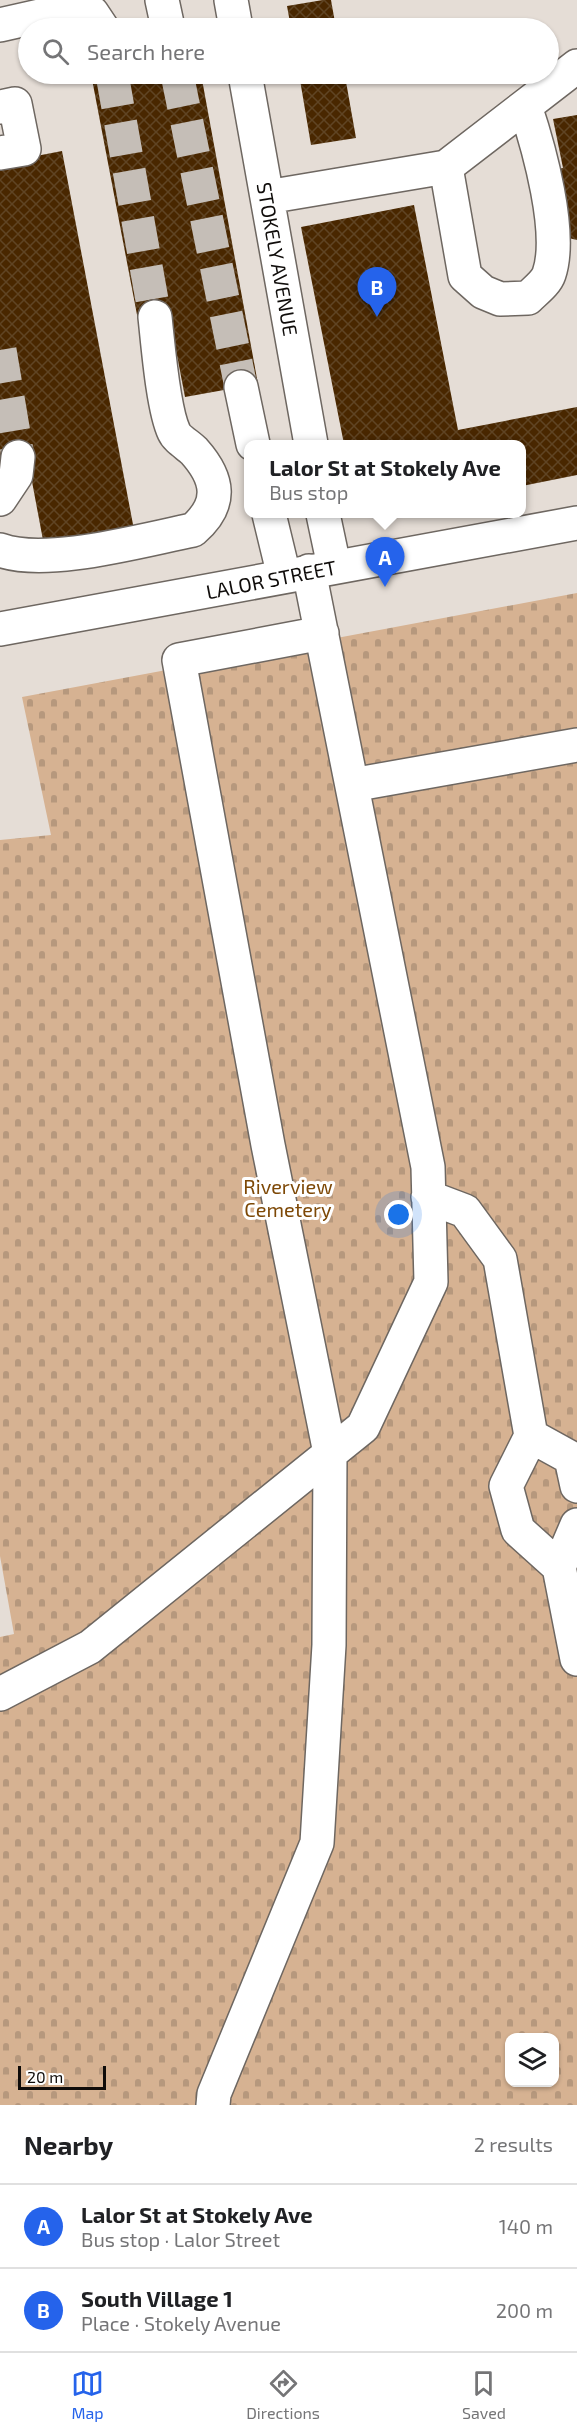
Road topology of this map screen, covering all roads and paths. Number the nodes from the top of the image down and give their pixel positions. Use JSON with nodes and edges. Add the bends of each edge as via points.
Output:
{"nodes":[{"id":1,"x":162,"y":0,"type":"edge"},
{"id":2,"x":231,"y":0,"type":"edge"},
{"id":3,"x":31,"y":18,"type":"edge"},
{"id":4,"x":95,"y":18,"type":"edge"},
{"id":5,"x":166,"y":18,"type":"edge"},
{"id":6,"x":234,"y":18,"type":"edge"},
{"id":7,"x":18,"y":21,"type":"edge"},
{"id":8,"x":0,"y":25,"type":"edge"},
{"id":9,"x":577,"y":66,"type":"edge"},
{"id":10,"x":559,"y":80,"type":"edge"},
{"id":11,"x":246,"y":84,"type":"edge"},
{"id":12,"x":554,"y":84,"type":"edge"},
{"id":13,"x":525,"y":106,"type":"junction"},
{"id":14,"x":0,"y":107,"type":"edge"},
{"id":15,"x":0,"y":153,"type":"edge"},
{"id":16,"x":446,"y":167,"type":"junction"},
{"id":17,"x":267,"y":197,"type":"junction"},
{"id":18,"x":155,"y":317,"type":"tunnel mouth"},
{"id":19,"x":241,"y":387,"type":"tunnel mouth"},
{"id":20,"x":252,"y":440,"type":"edge"},
{"id":21,"x":310,"y":440,"type":"edge"},
{"id":22,"x":18,"y":457,"type":"tunnel mouth"},
{"id":23,"x":0,"y":499,"type":"edge"},
{"id":24,"x":272,"y":518,"type":"edge"},
{"id":25,"x":322,"y":518,"type":"edge"},
{"id":26,"x":577,"y":523,"type":"edge"},
{"id":27,"x":0,"y":550,"type":"edge"},
{"id":28,"x":309,"y":571,"type":"junction"},
{"id":29,"x":0,"y":629,"type":"edge"},
{"id":30,"x":322,"y":633,"type":"junction"},
{"id":31,"x":577,"y":745,"type":"edge"},
{"id":32,"x":352,"y":784,"type":"junction"},
{"id":33,"x":429,"y":1197,"type":"junction"},
{"id":34,"x":531,"y":1436,"type":"junction"},
{"id":35,"x":330,"y":1453,"type":"junction"},
{"id":36,"x":577,"y":1486,"type":"edge"},
{"id":37,"x":577,"y":1525,"type":"edge"},
{"id":38,"x":559,"y":1567,"type":"junction"},
{"id":39,"x":577,"y":1659,"type":"edge"},
{"id":40,"x":0,"y":1694,"type":"edge"},
{"id":41,"x":213,"y":2105,"type":"edge"}],
"edges":[{"from":1,"to":5,"type":"main road"},
{"from":2,"to":6,"type":"main road"},
{"from":3,"to":4,"type":"main road","via":[[75,8],[92,13]]},
{"from":7,"to":8,"type":"main road"},
{"from":9,"to":10,"type":"main road"},
{"from":11,"to":17,"type":"main road","name":"STOKELY AVENUE"},
{"from":12,"to":13,"type":"main road"},
{"from":13,"to":16,"type":"main road"},
{"from":13,"to":16,"type":"main road","via":[[537,141],[555,250],[549,277],[528,298],[500,299],[483,292],[465,276]]},
{"from":14,"to":15,"type":"main road","via":[[15,105],[24,149]]},
{"from":16,"to":17,"type":"main road"},
{"from":17,"to":21,"type":"main road","name":"STOKELY AVENUE"},
{"from":18,"to":27,"type":"main road","via":[[174,433],[209,471],[214,505],[207,518],[193,530],[46,557],[17,556]]},
{"from":19,"to":20,"type":"main road"},
{"from":22,"to":23,"type":"main road","via":[[16,475]]},
{"from":24,"to":28,"type":"main road"},
{"from":25,"to":28,"type":"main road"},
{"from":26,"to":28,"type":"main road","name":"LALOR STREET"},
{"from":28,"to":29,"type":"main road","name":"LALOR STREET"},
{"from":28,"to":30,"type":"main road"},
{"from":30,"to":32,"type":"main road"},
{"from":30,"to":35,"type":"main road","via":[[178,660]]},
{"from":31,"to":32,"type":"main road"},
{"from":32,"to":33,"type":"main road","via":[[428,1167]]},
{"from":33,"to":34,"type":"main road","via":[[465,1211],[500,1259]]},
{"from":33,"to":35,"type":"main road","via":[[431,1282],[363,1427]]},
{"from":34,"to":36,"type":"main road","via":[[571,1458]]},
{"from":34,"to":38,"type":"main road","via":[[506,1486],[518,1530]]},
{"from":35,"to":40,"type":"main road","via":[[90,1647]]},
{"from":35,"to":41,"type":"main road","via":[[330,1645],[317,1843],[214,2094]]},
{"from":37,"to":38,"type":"main road"},
{"from":38,"to":39,"type":"main road"}]}
